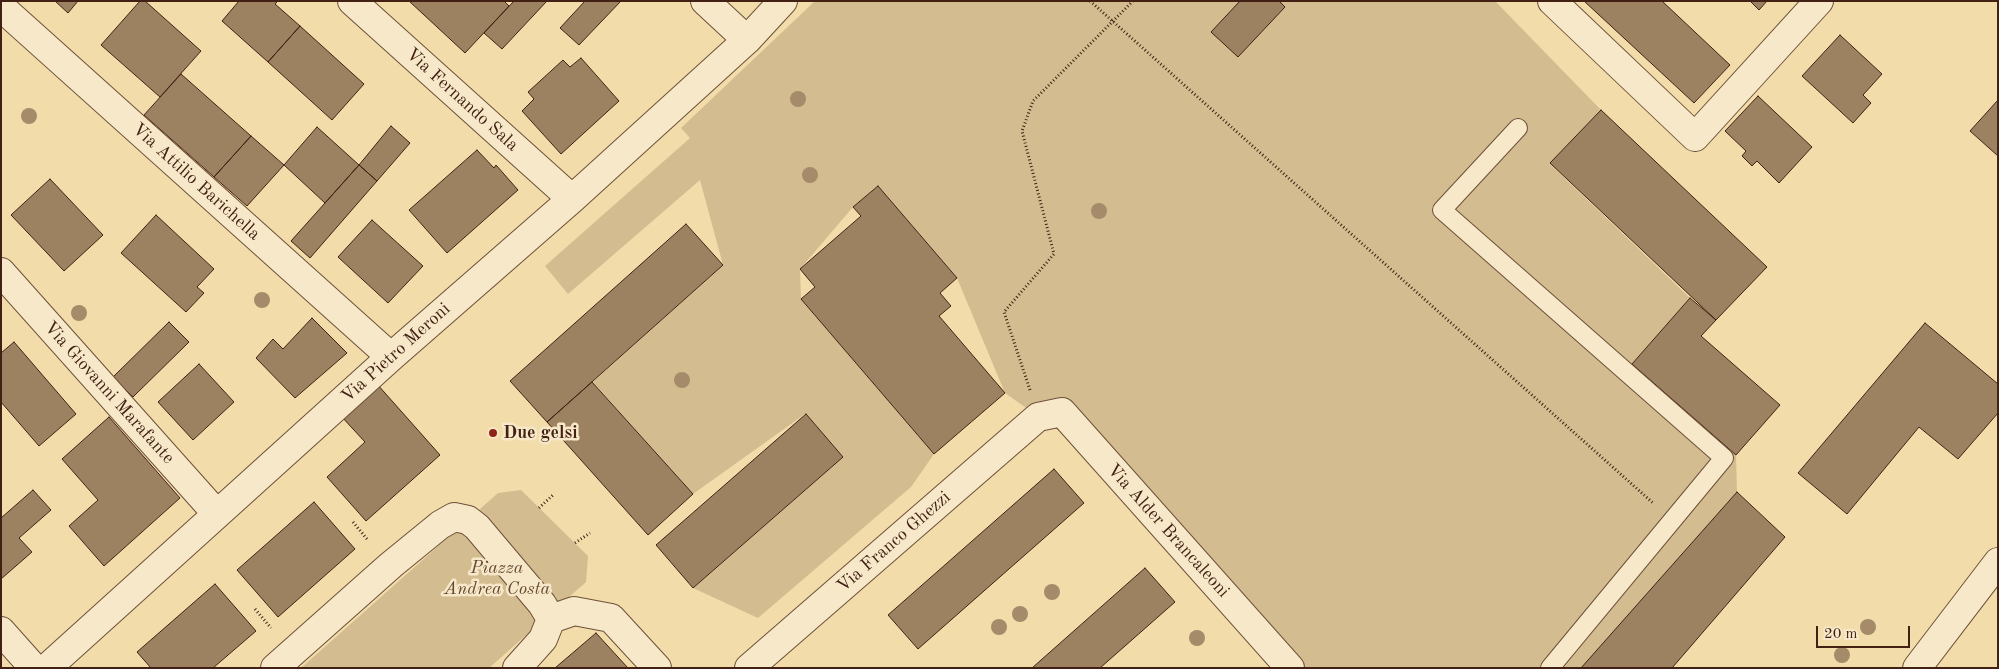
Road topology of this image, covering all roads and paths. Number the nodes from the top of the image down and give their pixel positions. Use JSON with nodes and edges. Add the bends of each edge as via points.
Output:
{"nodes":[{"id":1,"x":352,"y":1,"type":"edge"},
{"id":2,"x":705,"y":1,"type":"edge"},
{"id":3,"x":783,"y":1,"type":"edge"},
{"id":4,"x":1090,"y":1,"type":"edge"},
{"id":5,"x":1133,"y":1,"type":"edge"},
{"id":6,"x":1552,"y":1,"type":"edge"},
{"id":7,"x":1819,"y":1,"type":"edge"},
{"id":8,"x":1,"y":7,"type":"edge"},
{"id":9,"x":1113,"y":21,"type":"junction"},
{"id":10,"x":747,"y":40,"type":"junction"},
{"id":11,"x":1518,"y":128,"type":"dead end"},
{"id":12,"x":572,"y":199,"type":"junction"},
{"id":13,"x":1,"y":272,"type":"edge"},
{"id":14,"x":391,"y":357,"type":"junction"},
{"id":15,"x":1038,"y":417,"type":"junction"},
{"id":16,"x":554,"y":494,"type":"dead end"},
{"id":17,"x":539,"y":508,"type":"dead end"},
{"id":18,"x":217,"y":514,"type":"junction"},
{"id":19,"x":1672,"y":520,"type":"junction"},
{"id":20,"x":353,"y":522,"type":"dead end"},
{"id":21,"x":590,"y":533,"type":"dead end"},
{"id":22,"x":367,"y":539,"type":"dead end"},
{"id":23,"x":574,"y":543,"type":"dead end"},
{"id":24,"x":1998,"y":562,"type":"edge"},
{"id":25,"x":254,"y":609,"type":"dead end"},
{"id":26,"x":551,"y":619,"type":"junction"},
{"id":27,"x":271,"y":628,"type":"dead end"},
{"id":28,"x":1,"y":631,"type":"edge"},
{"id":29,"x":34,"y":668,"type":"edge"},
{"id":30,"x":47,"y":668,"type":"edge"},
{"id":31,"x":275,"y":668,"type":"edge"},
{"id":32,"x":517,"y":668,"type":"edge"},
{"id":33,"x":657,"y":668,"type":"edge"},
{"id":34,"x":749,"y":668,"type":"edge"},
{"id":35,"x":1290,"y":668,"type":"edge"},
{"id":36,"x":1550,"y":668,"type":"edge"},
{"id":37,"x":1918,"y":668,"type":"edge"}],
"edges":[{"from":1,"to":12,"type":"street","name":"Via Fernando Sala"},
{"from":2,"to":10,"type":"street"},
{"from":3,"to":10,"type":"street","name":"Via Pietro Meroni"},
{"from":4,"to":9,"type":"path"},
{"from":5,"to":9,"type":"path"},
{"from":6,"to":7,"type":"street","via":[[1695,137]]},
{"from":8,"to":14,"type":"street","name":"Via Attilio Barichella"},
{"from":9,"to":15,"type":"path","via":[[1033,101],[1022,131],[1054,254],[1004,312]]},
{"from":9,"to":19,"type":"path"},
{"from":10,"to":12,"type":"street","name":"Via Pietro Meroni"},
{"from":11,"to":19,"type":"lane","via":[[1442,210],[1724,458]]},
{"from":12,"to":14,"type":"street","name":"Via Pietro Meroni"},
{"from":13,"to":18,"type":"street","name":"Via Giovanni Marafante"},
{"from":14,"to":18,"type":"street","name":"Via Pietro Meroni"},
{"from":15,"to":34,"type":"street","name":"Via Franco Ghezzi"},
{"from":15,"to":35,"type":"street","name":"Via Alder Brancaleoni","via":[[1062,412]]},
{"from":16,"to":17,"type":"path"},
{"from":18,"to":30,"type":"street","name":"Via Pietro Meroni"},
{"from":19,"to":36,"type":"lane"},
{"from":20,"to":22,"type":"path"},
{"from":21,"to":23,"type":"path"},
{"from":24,"to":37,"type":"street"},
{"from":25,"to":27,"type":"path"},
{"from":26,"to":31,"type":"street","via":[[542,604],[476,527],[468,520],[454,517],[391,565]]},
{"from":26,"to":32,"type":"street","via":[[543,639]]},
{"from":26,"to":33,"type":"street","via":[[574,611],[611,618]]},
{"from":28,"to":29,"type":"street"}]}
